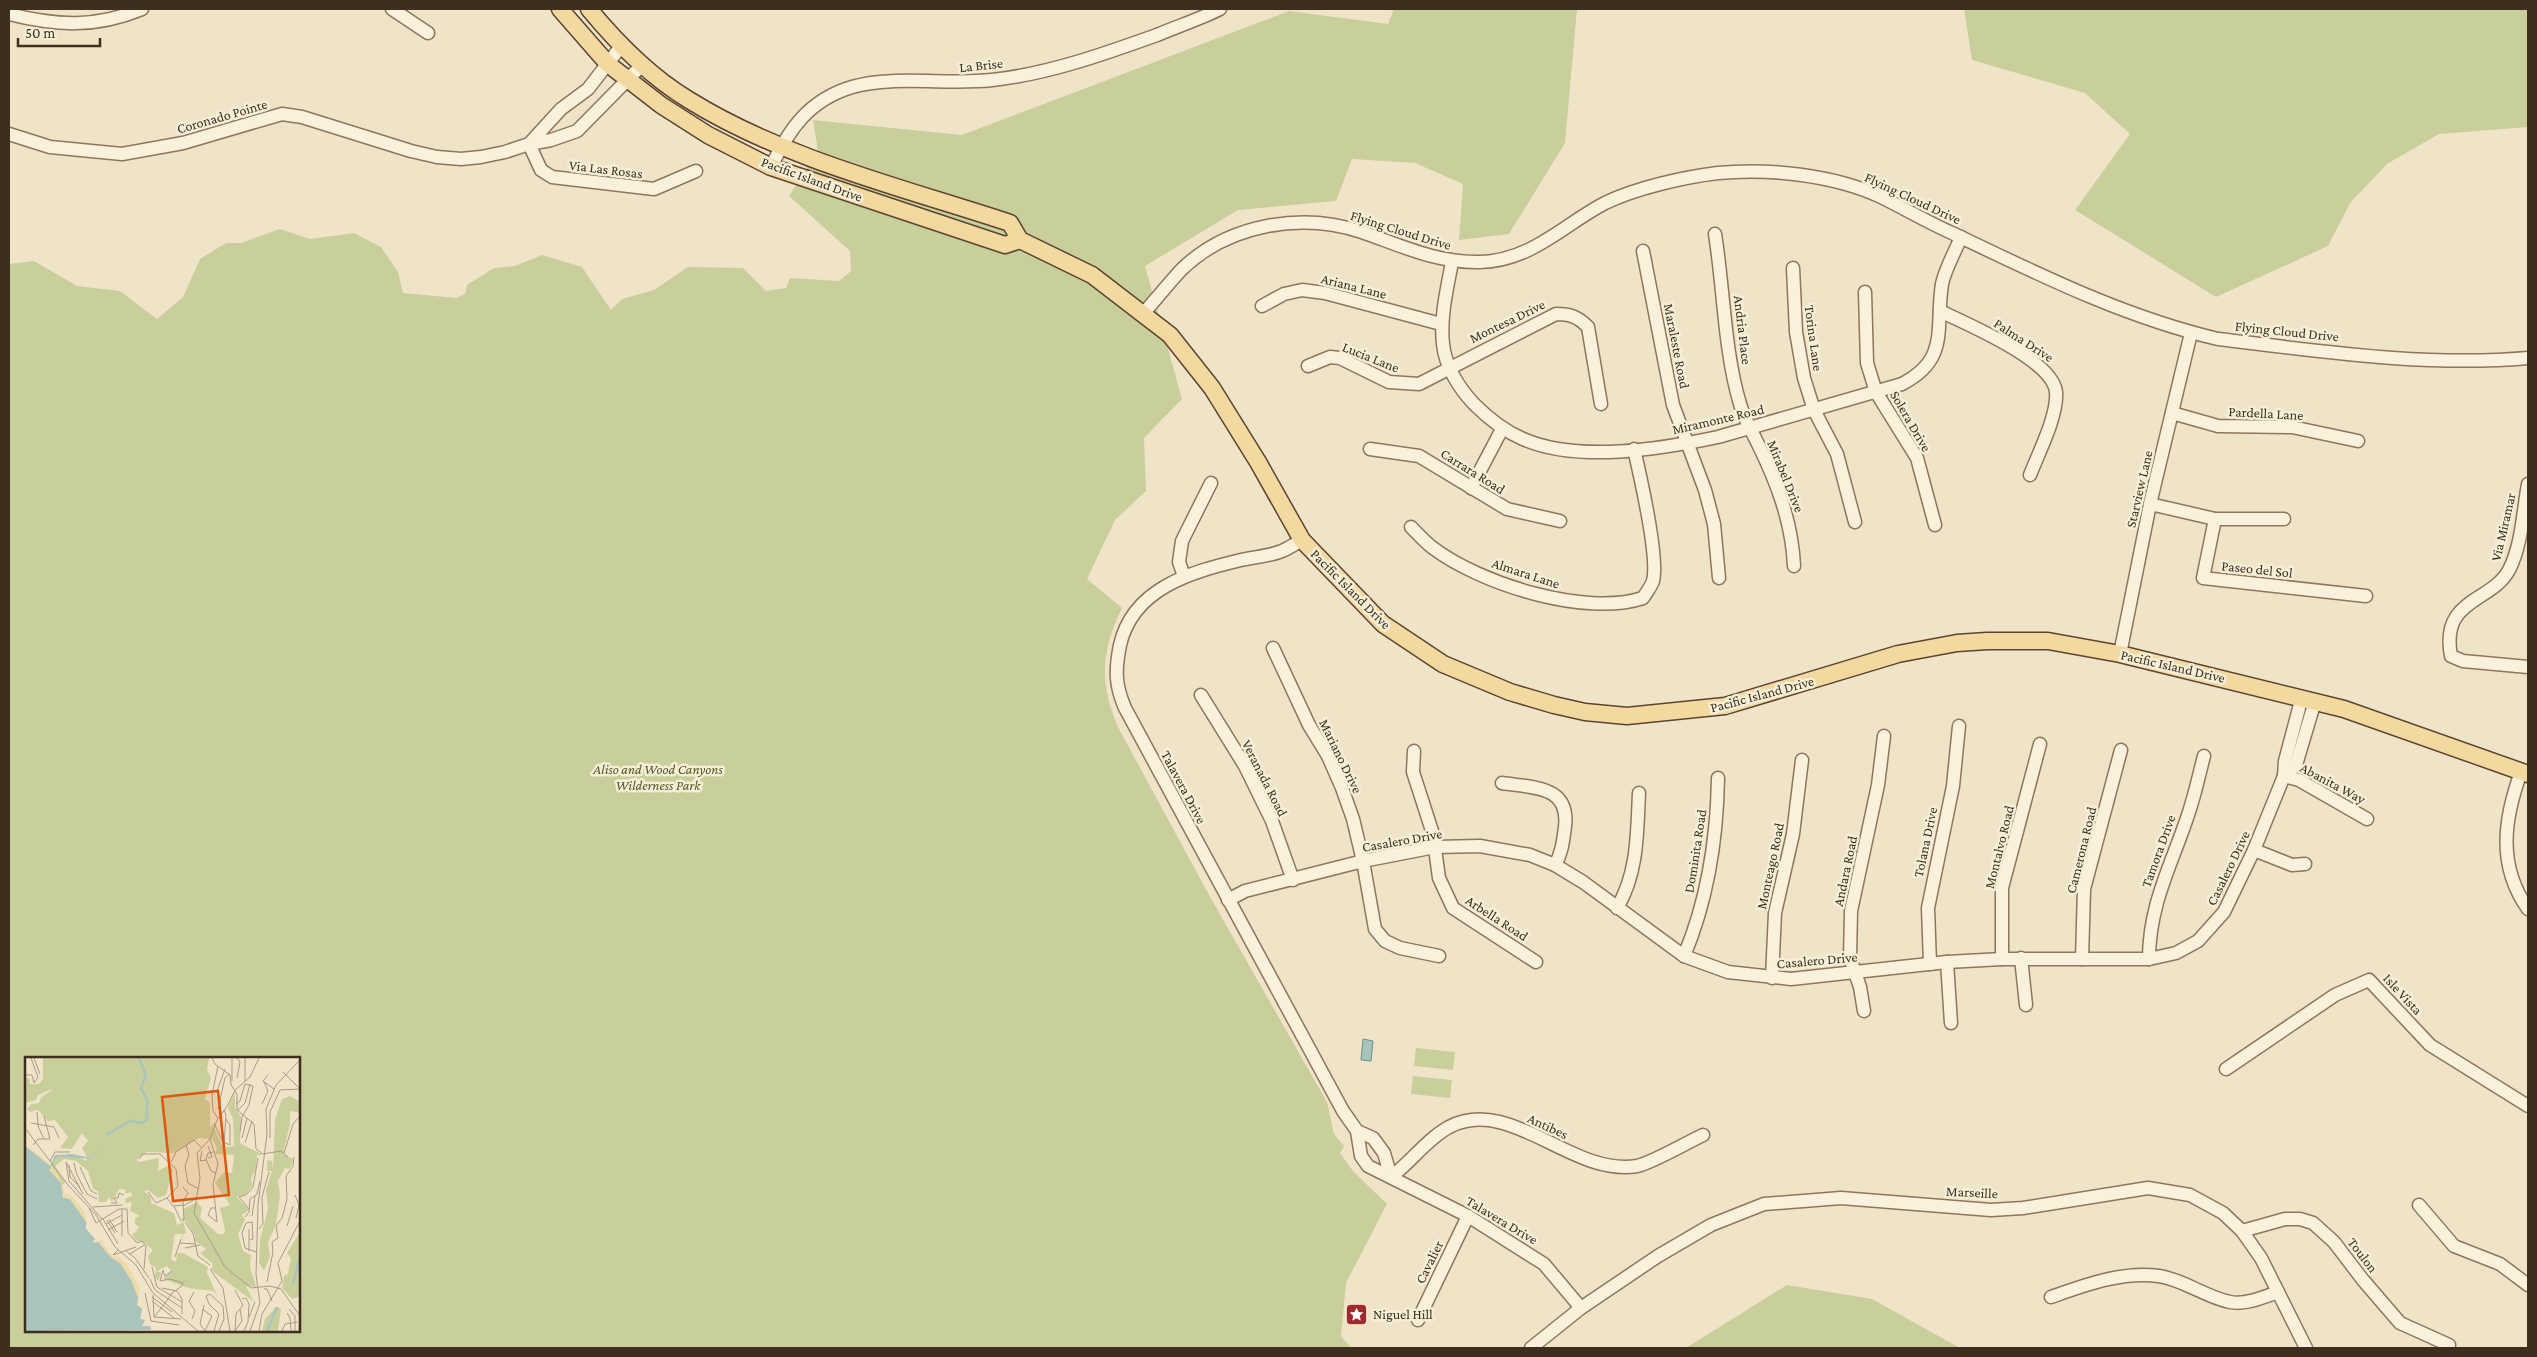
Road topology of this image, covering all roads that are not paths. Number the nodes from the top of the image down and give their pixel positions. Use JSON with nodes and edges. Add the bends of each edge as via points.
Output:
{"nodes":[{"id":1,"x":142,"y":9,"type":"edge"},
{"id":2,"x":392,"y":9,"type":"edge"},
{"id":3,"x":560,"y":9,"type":"edge"},
{"id":4,"x":589,"y":9,"type":"edge"},
{"id":5,"x":1220,"y":9,"type":"edge"},
{"id":6,"x":9,"y":14,"type":"edge"},
{"id":7,"x":428,"y":33,"type":"dead end"},
{"id":8,"x":622,"y":46,"type":"junction"},
{"id":9,"x":608,"y":64,"type":"junction"},
{"id":10,"x":643,"y":64,"type":"junction"},
{"id":11,"x":627,"y":79,"type":"junction"},
{"id":12,"x":9,"y":134,"type":"edge"},
{"id":13,"x":529,"y":144,"type":"junction"},
{"id":14,"x":781,"y":146,"type":"junction"},
{"id":15,"x":771,"y":167,"type":"junction"},
{"id":16,"x":696,"y":171,"type":"dead end"},
{"id":17,"x":1715,"y":234,"type":"dead end"},
{"id":18,"x":1961,"y":237,"type":"junction"},
{"id":19,"x":1020,"y":240,"type":"junction"},
{"id":20,"x":1643,"y":251,"type":"dead end"},
{"id":21,"x":1452,"y":262,"type":"junction"},
{"id":22,"x":1793,"y":268,"type":"dead end"},
{"id":23,"x":1865,"y":292,"type":"dead end"},
{"id":24,"x":1262,"y":306,"type":"dead end"},
{"id":25,"x":1940,"y":312,"type":"junction"},
{"id":26,"x":1144,"y":313,"type":"junction"},
{"id":27,"x":1441,"y":324,"type":"junction"},
{"id":28,"x":2191,"y":332,"type":"junction"},
{"id":29,"x":2528,"y":358,"type":"edge"},
{"id":30,"x":1308,"y":366,"type":"dead end"},
{"id":31,"x":1449,"y":367,"type":"junction"},
{"id":32,"x":1876,"y":392,"type":"junction"},
{"id":33,"x":1601,"y":404,"type":"dead end"},
{"id":34,"x":1814,"y":410,"type":"junction"},
{"id":35,"x":2172,"y":413,"type":"junction"},
{"id":36,"x":1502,"y":429,"type":"junction"},
{"id":37,"x":1748,"y":429,"type":"junction"},
{"id":38,"x":2358,"y":441,"type":"dead end"},
{"id":39,"x":1689,"y":444,"type":"junction"},
{"id":40,"x":1370,"y":449,"type":"dead end"},
{"id":41,"x":1634,"y":449,"type":"junction"},
{"id":42,"x":2030,"y":475,"type":"dead end"},
{"id":43,"x":1212,"y":483,"type":"dead end"},
{"id":44,"x":2528,"y":484,"type":"edge"},
{"id":45,"x":1471,"y":488,"type":"junction"},
{"id":46,"x":2150,"y":504,"type":"junction"},
{"id":47,"x":2215,"y":519,"type":"junction"},
{"id":48,"x":2284,"y":519,"type":"dead end"},
{"id":49,"x":1560,"y":521,"type":"dead end"},
{"id":50,"x":1856,"y":522,"type":"dead end"},
{"id":51,"x":1935,"y":525,"type":"dead end"},
{"id":52,"x":1411,"y":527,"type":"dead end"},
{"id":53,"x":1302,"y":540,"type":"junction"},
{"id":54,"x":1794,"y":566,"type":"dead end"},
{"id":55,"x":1184,"y":576,"type":"junction"},
{"id":56,"x":1720,"y":578,"type":"dead end"},
{"id":57,"x":2366,"y":596,"type":"dead end"},
{"id":58,"x":1273,"y":648,"type":"dead end"},
{"id":59,"x":2120,"y":654,"type":"junction"},
{"id":60,"x":2528,"y":667,"type":"edge"},
{"id":61,"x":1201,"y":695,"type":"dead end"},
{"id":62,"x":2309,"y":699,"type":"junction"},
{"id":63,"x":1959,"y":726,"type":"dead end"},
{"id":64,"x":1884,"y":736,"type":"dead end"},
{"id":65,"x":2040,"y":744,"type":"dead end"},
{"id":66,"x":2121,"y":750,"type":"dead end"},
{"id":67,"x":1414,"y":751,"type":"dead end"},
{"id":68,"x":2204,"y":756,"type":"dead end"},
{"id":69,"x":1802,"y":760,"type":"dead end"},
{"id":70,"x":2525,"y":773,"type":"edge"},
{"id":71,"x":2284,"y":776,"type":"junction"},
{"id":72,"x":1718,"y":778,"type":"dead end"},
{"id":73,"x":1502,"y":783,"type":"dead end"},
{"id":74,"x":1638,"y":793,"type":"dead end"},
{"id":75,"x":2367,"y":819,"type":"dead end"},
{"id":76,"x":1435,"y":847,"type":"junction"},
{"id":77,"x":2254,"y":850,"type":"junction"},
{"id":78,"x":1363,"y":861,"type":"junction"},
{"id":79,"x":2305,"y":864,"type":"dead end"},
{"id":80,"x":1555,"y":865,"type":"junction"},
{"id":81,"x":1293,"y":880,"type":"junction"},
{"id":82,"x":1228,"y":900,"type":"junction"},
{"id":83,"x":1617,"y":908,"type":"junction"},
{"id":84,"x":2528,"y":909,"type":"edge"},
{"id":85,"x":1438,"y":956,"type":"dead end"},
{"id":86,"x":1684,"y":956,"type":"junction"},
{"id":87,"x":2021,"y":958,"type":"junction"},
{"id":88,"x":2002,"y":959,"type":"junction"},
{"id":89,"x":2082,"y":959,"type":"junction"},
{"id":90,"x":2149,"y":959,"type":"junction"},
{"id":91,"x":1536,"y":962,"type":"dead end"},
{"id":92,"x":1947,"y":962,"type":"junction"},
{"id":93,"x":1930,"y":964,"type":"junction"},
{"id":94,"x":1854,"y":972,"type":"junction"},
{"id":95,"x":1772,"y":978,"type":"junction"},
{"id":96,"x":2026,"y":1005,"type":"dead end"},
{"id":97,"x":1864,"y":1012,"type":"dead end"},
{"id":98,"x":1951,"y":1023,"type":"dead end"},
{"id":99,"x":2226,"y":1069,"type":"dead end"},
{"id":100,"x":2528,"y":1106,"type":"edge"},
{"id":101,"x":1357,"y":1130,"type":"junction"},
{"id":102,"x":1703,"y":1135,"type":"dead end"},
{"id":103,"x":1391,"y":1177,"type":"junction"},
{"id":104,"x":2419,"y":1205,"type":"dead end"},
{"id":105,"x":1468,"y":1216,"type":"junction"},
{"id":106,"x":2242,"y":1231,"type":"junction"},
{"id":107,"x":2528,"y":1285,"type":"edge"},
{"id":108,"x":2278,"y":1292,"type":"junction"},
{"id":109,"x":2051,"y":1297,"type":"dead end"},
{"id":110,"x":1581,"y":1308,"type":"junction"},
{"id":111,"x":1418,"y":1320,"type":"dead end"},
{"id":112,"x":2449,"y":1345,"type":"dead end"},
{"id":113,"x":1531,"y":1348,"type":"edge"},
{"id":114,"x":2306,"y":1348,"type":"edge"}],
"edges":[{"from":1,"to":6,"type":"street","via":[[118,19],[86,24],[51,23]]},
{"from":2,"to":7,"type":"street"},
{"from":3,"to":9,"type":"main road","name":"Pacific Island Drive"},
{"from":4,"to":8,"type":"main road","name":"Pacific Island Drive"},
{"from":5,"to":14,"type":"street","name":"La Brise","via":[[1122,48],[1033,72],[994,80],[852,87],[801,116]]},
{"from":8,"to":9,"type":"street","name":"Coronado Pointe"},
{"from":8,"to":10,"type":"main road","name":"Pacific Island Drive"},
{"from":9,"to":11,"type":"main road","name":"Pacific Island Drive"},
{"from":9,"to":13,"type":"street","name":"Coronado Pointe","via":[[588,89],[561,109]]},
{"from":10,"to":11,"type":"street","name":"Coronado Pointe"},
{"from":10,"to":14,"type":"main road","name":"Pacific Island Drive","via":[[688,100],[744,131]]},
{"from":11,"to":13,"type":"street","name":"Coronado Pointe","via":[[577,131]]},
{"from":11,"to":15,"type":"main road","name":"Pacific Island Drive","via":[[661,106],[708,135]]},
{"from":12,"to":13,"type":"street","name":"Coronado Pointe","via":[[50,147],[122,154],[182,143],[282,114],[302,116],[437,157],[481,157]]},
{"from":13,"to":16,"type":"street","name":"Via Las Rosas","via":[[541,170],[552,177],[654,190]]},
{"from":14,"to":15,"type":"street","name":"La Brise"},
{"from":14,"to":19,"type":"main road","name":"Pacific Island Drive","via":[[1010,223]]},
{"from":15,"to":19,"type":"main road","name":"Pacific Island Drive","via":[[1005,245]]},
{"from":17,"to":37,"type":"street","name":"Andria Place","via":[[1732,364]]},
{"from":18,"to":21,"type":"street","name":"Flying Cloud Drive","via":[[1876,195],[1843,184],[1806,176],[1718,173],[1630,193],[1606,202],[1535,248],[1508,259]]},
{"from":18,"to":25,"type":"street","name":"Miramonte Road","via":[[1943,282]]},
{"from":18,"to":28,"type":"street","name":"Flying Cloud Drive","via":[[2098,300]]},
{"from":19,"to":26,"type":"main road","name":"Pacific Island Drive","via":[[1084,270]]},
{"from":20,"to":39,"type":"street","name":"Maraleste Road","via":[[1673,404]]},
{"from":21,"to":26,"type":"street","name":"Flying Cloud Drive","via":[[1418,254],[1348,227],[1318,223],[1263,226],[1233,235],[1206,251],[1183,268]]},
{"from":21,"to":27,"type":"street","name":"Miramonte Road"},
{"from":22,"to":34,"type":"street","name":"Torina Lane","via":[[1799,354]]},
{"from":23,"to":32,"type":"street","name":"Solera Drive","via":[[1866,364]]},
{"from":24,"to":27,"type":"street","name":"Ariana Lane","via":[[1284,294],[1302,290],[1325,293]]},
{"from":25,"to":32,"type":"street","name":"Miramonte Road","via":[[1938,344],[1930,362],[1918,375],[1902,384]]},
{"from":25,"to":42,"type":"street","name":"Palma Drive","via":[[1988,334],[2036,362],[2050,375],[2056,390],[2055,407]]},
{"from":26,"to":53,"type":"main road","name":"Pacific Island Drive","via":[[1170,335],[1212,388]]},
{"from":27,"to":31,"type":"street","name":"Miramonte Road"},
{"from":28,"to":29,"type":"street","name":"Flying Cloud Drive","via":[[2218,339],[2422,360],[2490,362]]},
{"from":28,"to":35,"type":"street","name":"Starview Lane"},
{"from":30,"to":31,"type":"street","name":"Lucia Lane","via":[[1330,357],[1340,358],[1400,385],[1419,384]]},
{"from":31,"to":33,"type":"street","name":"Montesa Drive","via":[[1556,314],[1569,314],[1580,318],[1588,327]]},
{"from":31,"to":36,"type":"street","name":"Miramonte Road","via":[[1467,396]]},
{"from":32,"to":34,"type":"street","name":"Miramonte Road"},
{"from":32,"to":51,"type":"street","name":"Solera Drive","via":[[1916,458]]},
{"from":34,"to":37,"type":"street","name":"Miramonte Road"},
{"from":34,"to":50,"type":"street","name":"Torina Lane","via":[[1837,454]]},
{"from":35,"to":38,"type":"street","name":"Pardella Lane","via":[[2218,426],[2292,427]]},
{"from":35,"to":46,"type":"street","name":"Starview Lane"},
{"from":36,"to":41,"type":"street","name":"Miramonte Road","via":[[1544,446],[1596,452]]},
{"from":36,"to":45,"type":"street"},
{"from":37,"to":39,"type":"street","name":"Miramonte Road"},
{"from":37,"to":54,"type":"street","name":"Mirabel Drive","via":[[1785,506]]},
{"from":39,"to":41,"type":"street","name":"Miramonte Road"},
{"from":39,"to":56,"type":"street","name":"Maraleste Road","via":[[1706,490],[1714,524]]},
{"from":40,"to":45,"type":"street","name":"Carrara Road","via":[[1419,456]]},
{"from":41,"to":52,"type":"street","name":"Almara Lane","via":[[1653,556],[1653,580],[1643,598],[1604,605],[1554,599],[1527,591],[1478,573],[1452,559]]},
{"from":43,"to":55,"type":"street","via":[[1182,541],[1179,562]]},
{"from":44,"to":60,"type":"street","name":"Via Miramar","via":[[2516,549],[2508,572],[2500,582],[2459,613],[2449,642],[2451,656],[2463,662]]},
{"from":45,"to":49,"type":"street","name":"Carrara Road","via":[[1507,509]]},
{"from":46,"to":47,"type":"street"},
{"from":46,"to":59,"type":"street","name":"Starview Lane"},
{"from":47,"to":48,"type":"street"},
{"from":47,"to":57,"type":"street","name":"Paseo del Sol","via":[[2204,578]]},
{"from":53,"to":55,"type":"street","name":"Talavera Drive","via":[[1280,552]]},
{"from":53,"to":59,"type":"main road","name":"Pacific Island Drive","via":[[1383,624],[1410,644],[1476,679],[1510,692],[1585,712],[1627,716],[1724,706],[1898,654],[1957,643],[2048,641]]},
{"from":55,"to":82,"type":"street","name":"Talavera Drive","via":[[1150,594],[1134,613],[1122,638],[1116,688]]},
{"from":58,"to":78,"type":"street","name":"Mariano Drive","via":[[1342,788]]},
{"from":59,"to":62,"type":"main road","name":"Pacific Island Drive"},
{"from":61,"to":81,"type":"street","name":"Veranada Road","via":[[1245,766],[1272,821]]},
{"from":62,"to":70,"type":"main road","name":"Pacific Island Drive"},
{"from":62,"to":71,"type":"street","name":"Casalero Drive","via":[[2296,765]]},
{"from":63,"to":93,"type":"street","name":"Tolana Drive","via":[[1953,786],[1928,908]]},
{"from":64,"to":94,"type":"street","name":"Andara Road","via":[[1878,784],[1851,911],[1850,958]]},
{"from":65,"to":88,"type":"street","name":"Montalvo Road","via":[[2002,888]]},
{"from":66,"to":89,"type":"street","name":"Camerona Road","via":[[2084,889]]},
{"from":67,"to":76,"type":"street","name":"Arbella Road","via":[[1413,772]]},
{"from":68,"to":90,"type":"street","name":"Tamora Drive","via":[[2189,812],[2156,900]]},
{"from":69,"to":95,"type":"street","name":"Monteago Road","via":[[1793,834],[1775,913]]},
{"from":70,"to":84,"type":"street","via":[[2507,819],[2505,844],[2510,870],[2520,898]]},
{"from":71,"to":75,"type":"street","name":"Abanita Way","via":[[2299,780]]},
{"from":71,"to":77,"type":"street","name":"Casalero Drive"},
{"from":72,"to":86,"type":"street","name":"Dominita Road","via":[[1717,826],[1708,886]]},
{"from":73,"to":80,"type":"street","via":[[1548,791],[1561,800],[1566,814],[1562,853]]},
{"from":74,"to":83,"type":"street","via":[[1636,861],[1625,896]]},
{"from":76,"to":78,"type":"street","name":"Casalero Drive"},
{"from":76,"to":80,"type":"street","name":"Casalero Drive","via":[[1502,848]]},
{"from":76,"to":91,"type":"street","name":"Arbella Road","via":[[1439,878],[1453,908]]},
{"from":77,"to":79,"type":"street","via":[[2292,865]]},
{"from":77,"to":90,"type":"street","name":"Casalero Drive","via":[[2224,912],[2206,935],[2176,953]]},
{"from":78,"to":81,"type":"street","name":"Casalero Drive"},
{"from":78,"to":85,"type":"street","name":"Mariano Drive","via":[[1375,929],[1386,941],[1400,948]]},
{"from":80,"to":83,"type":"street","name":"Casalero Drive"},
{"from":81,"to":82,"type":"street","name":"Casalero Drive","via":[[1245,892]]},
{"from":82,"to":101,"type":"street","name":"Talavera Drive","via":[[1343,1111]]},
{"from":83,"to":86,"type":"street","name":"Casalero Drive"},
{"from":86,"to":95,"type":"street","name":"Casalero Drive","via":[[1728,972]]},
{"from":87,"to":88,"type":"street","name":"Casalero Drive"},
{"from":87,"to":89,"type":"street","name":"Casalero Drive"},
{"from":87,"to":96,"type":"street"},
{"from":88,"to":92,"type":"street","name":"Casalero Drive"},
{"from":89,"to":90,"type":"street","name":"Casalero Drive"},
{"from":92,"to":93,"type":"street","name":"Casalero Drive"},
{"from":92,"to":98,"type":"street"},
{"from":93,"to":94,"type":"street","name":"Casalero Drive"},
{"from":94,"to":95,"type":"street","name":"Casalero Drive"},
{"from":94,"to":97,"type":"street","name":"Andara Road"},
{"from":99,"to":100,"type":"street","name":"Isle Vista","via":[[2335,995],[2370,980],[2430,1045]]},
{"from":101,"to":103,"type":"street","name":"Talavera Drive","via":[[1372,1138],[1384,1153]]},
{"from":101,"to":103,"type":"street","name":"Talavera Drive","via":[[1364,1161]]},
{"from":102,"to":103,"type":"street","name":"Antibes","via":[[1638,1166],[1610,1166],[1585,1160],[1513,1126],[1492,1121],[1468,1121],[1449,1127],[1430,1140]]},
{"from":103,"to":105,"type":"street","name":"Talavera Drive"},
{"from":104,"to":107,"type":"street","via":[[2454,1246],[2500,1264]]},
{"from":105,"to":110,"type":"street","name":"Talavera Drive","via":[[1544,1264]]},
{"from":105,"to":111,"type":"street","name":"Cavalier"},
{"from":106,"to":108,"type":"street","name":"Marseille","via":[[2262,1258]]},
{"from":106,"to":110,"type":"street","name":"Marseille","via":[[2223,1213],[2190,1195],[2148,1188],[1991,1210],[1841,1198],[1764,1204],[1711,1225]]},
{"from":106,"to":112,"type":"street","name":"Toulon","via":[[2285,1219],[2313,1223],[2334,1242],[2400,1323]]},
{"from":108,"to":109,"type":"street","via":[[2247,1302],[2231,1302],[2181,1280],[2135,1275],[2091,1282]]},
{"from":108,"to":114,"type":"street","name":"Marseille"},
{"from":110,"to":113,"type":"street","name":"Marseille"}]}
